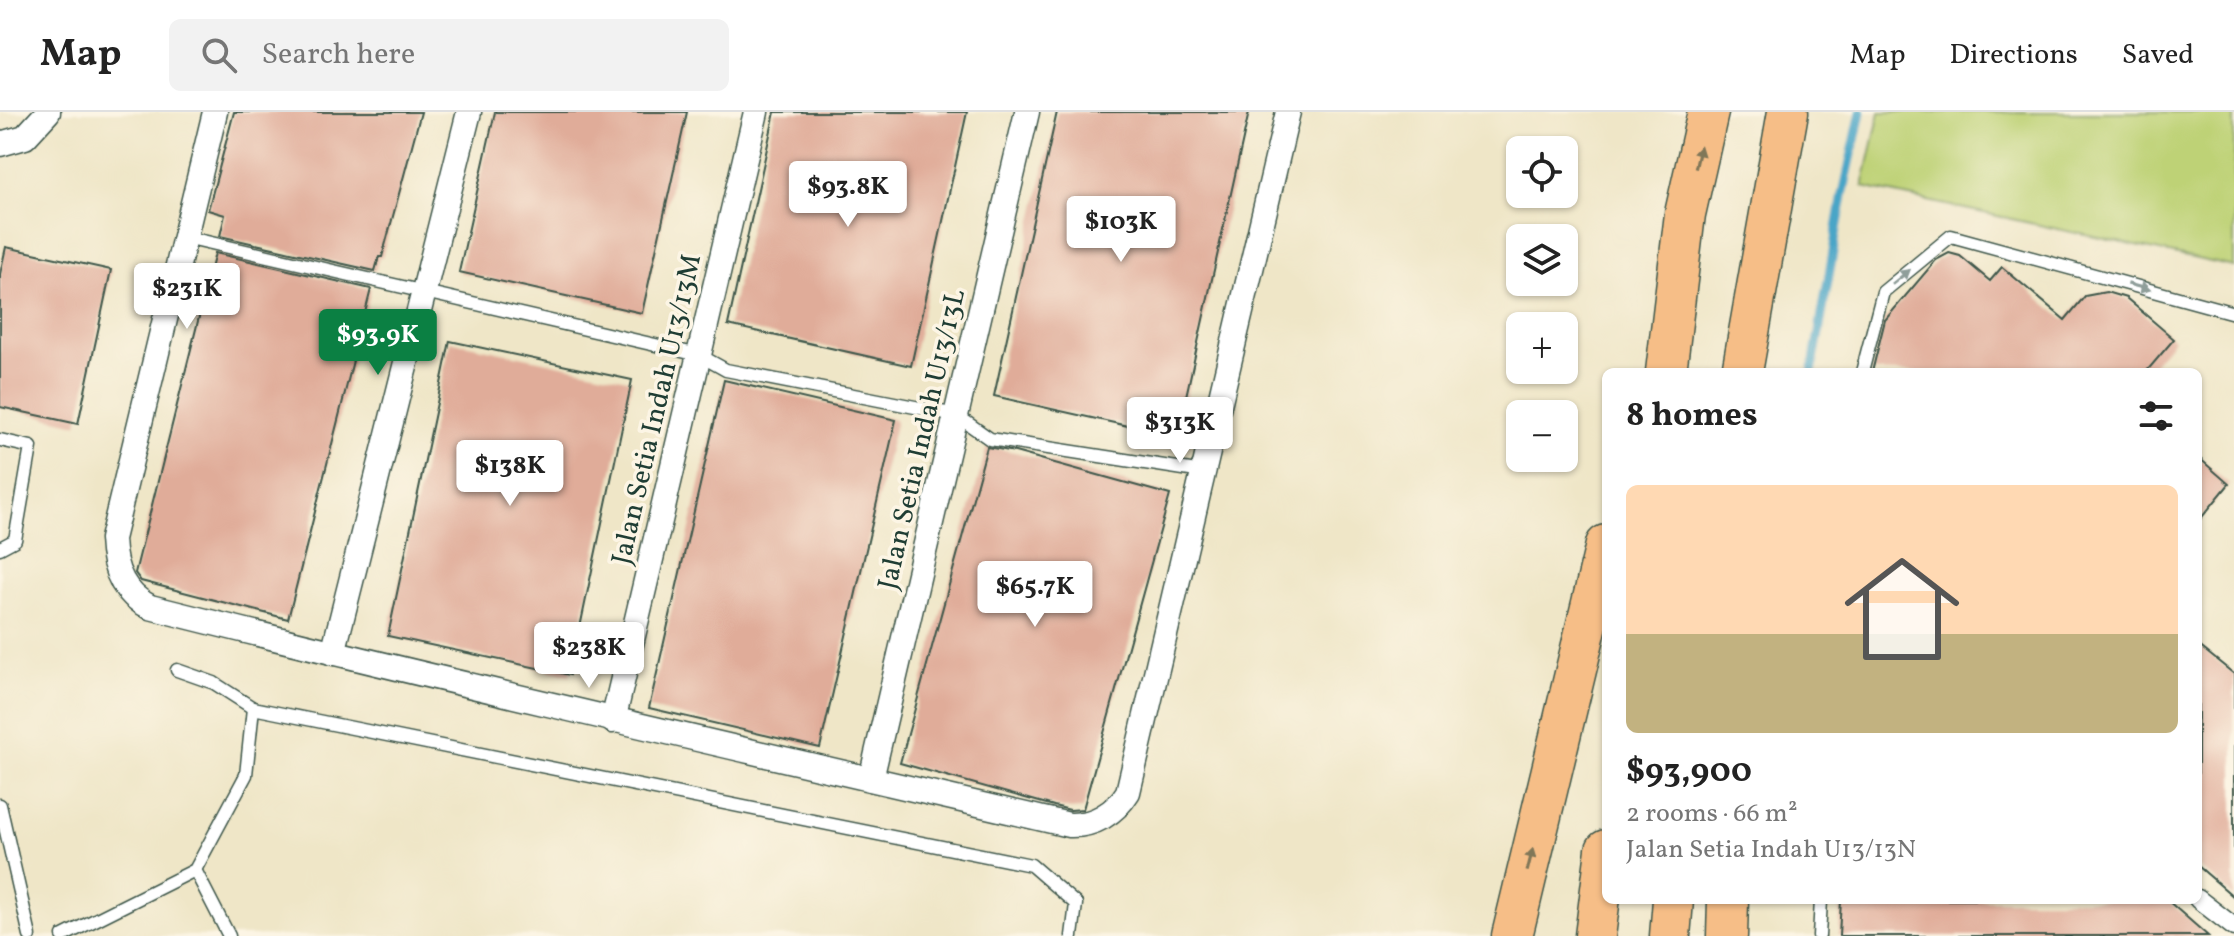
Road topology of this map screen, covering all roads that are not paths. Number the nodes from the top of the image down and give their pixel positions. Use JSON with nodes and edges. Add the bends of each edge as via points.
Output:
{"nodes":[{"id":1,"x":48,"y":112,"type":"edge"},
{"id":2,"x":215,"y":112,"type":"edge"},
{"id":3,"x":469,"y":112,"type":"edge"},
{"id":4,"x":756,"y":112,"type":"edge"},
{"id":5,"x":1027,"y":112,"type":"edge"},
{"id":6,"x":1288,"y":112,"type":"edge"},
{"id":7,"x":1708,"y":112,"type":"edge"},
{"id":8,"x":1789,"y":112,"type":"edge"},
{"id":9,"x":0,"y":144,"type":"edge"},
{"id":10,"x":1685,"y":214,"type":"junction"},
{"id":11,"x":185,"y":237,"type":"junction"},
{"id":12,"x":424,"y":293,"type":"junction"},
{"id":13,"x":2234,"y":313,"type":"edge"},
{"id":14,"x":699,"y":355,"type":"junction"},
{"id":15,"x":1648,"y":368,"type":"edge"},
{"id":16,"x":1666,"y":368,"type":"edge"},
{"id":17,"x":1743,"y":368,"type":"edge"},
{"id":18,"x":1765,"y":368,"type":"edge"},
{"id":19,"x":1863,"y":368,"type":"edge"},
{"id":20,"x":956,"y":415,"type":"junction"},
{"id":21,"x":0,"y":440,"type":"edge"},
{"id":22,"x":1203,"y":472,"type":"junction"},
{"id":23,"x":0,"y":548,"type":"edge"},
{"id":24,"x":1602,"y":562,"type":"edge"},
{"id":25,"x":333,"y":653,"type":"junction"},
{"id":26,"x":177,"y":670,"type":"dead end"},
{"id":27,"x":253,"y":708,"type":"junction"},
{"id":28,"x":613,"y":721,"type":"junction"},
{"id":29,"x":871,"y":779,"type":"junction"},
{"id":30,"x":0,"y":805,"type":"edge"},
{"id":31,"x":195,"y":870,"type":"junction"},
{"id":32,"x":1602,"y":881,"type":"edge"},
{"id":33,"x":2202,"y":902,"type":"edge"},
{"id":34,"x":1673,"y":904,"type":"edge"},
{"id":35,"x":1728,"y":904,"type":"edge"},
{"id":36,"x":1821,"y":904,"type":"edge"},
{"id":37,"x":2234,"y":927,"type":"edge"},
{"id":38,"x":30,"y":936,"type":"edge"},
{"id":39,"x":63,"y":936,"type":"edge"},
{"id":40,"x":229,"y":936,"type":"edge"},
{"id":41,"x":1072,"y":936,"type":"edge"},
{"id":42,"x":1512,"y":936,"type":"edge"},
{"id":43,"x":1595,"y":936,"type":"edge"},
{"id":44,"x":1670,"y":936,"type":"edge"},
{"id":45,"x":1727,"y":936,"type":"edge"},
{"id":46,"x":1819,"y":936,"type":"edge"}],
"edges":[{"from":1,"to":9,"type":"street","via":[[25,137]]},
{"from":2,"to":11,"type":"street"},
{"from":3,"to":12,"type":"street"},
{"from":4,"to":14,"type":"street","name":"Jalan Setia Indah U13/13M"},
{"from":5,"to":20,"type":"street","name":"Jalan Setia Indah U13/13L"},
{"from":6,"to":22,"type":"street"},
{"from":10,"to":7,"type":"highway","one_way":true},
{"from":8,"to":17,"type":"highway"},
{"from":8,"to":18,"type":"highway"},
{"from":10,"to":15,"type":"highway"},
{"from":10,"to":16,"type":"highway"},
{"from":11,"to":12,"type":"lane"},
{"from":11,"to":25,"type":"street","via":[[112,539],[116,568],[136,600],[150,607]]},
{"from":12,"to":14,"type":"lane"},
{"from":12,"to":25,"type":"street"},
{"from":19,"to":13,"type":"lane","one_way":true,"via":[[1883,292],[1951,236]]},
{"from":14,"to":20,"type":"lane","via":[[726,370]]},
{"from":14,"to":28,"type":"street","name":"Jalan Setia Indah U13/13M"},
{"from":20,"to":22,"type":"lane","via":[[990,439]]},
{"from":20,"to":29,"type":"street","name":"Jalan Setia Indah U13/13L"},
{"from":21,"to":23,"type":"lane","via":[[31,447],[15,540]]},
{"from":22,"to":29,"type":"street","via":[[1128,792],[1119,806],[1084,826],[1069,825]]},
{"from":42,"to":24,"type":"highway","one_way":true},
{"from":25,"to":28,"type":"street"},
{"from":26,"to":27,"type":"lane","via":[[214,683]]},
{"from":27,"to":31,"type":"lane","via":[[246,775]]},
{"from":27,"to":41,"type":"lane","via":[[1031,865],[1076,904]]},
{"from":28,"to":29,"type":"street"},
{"from":30,"to":38,"type":"lane"},
{"from":31,"to":39,"type":"lane"},
{"from":31,"to":40,"type":"lane"},
{"from":32,"to":43,"type":"highway"},
{"from":33,"to":37,"type":"street"},
{"from":34,"to":44,"type":"highway"},
{"from":35,"to":45,"type":"highway"},
{"from":36,"to":46,"type":"lane"}]}
